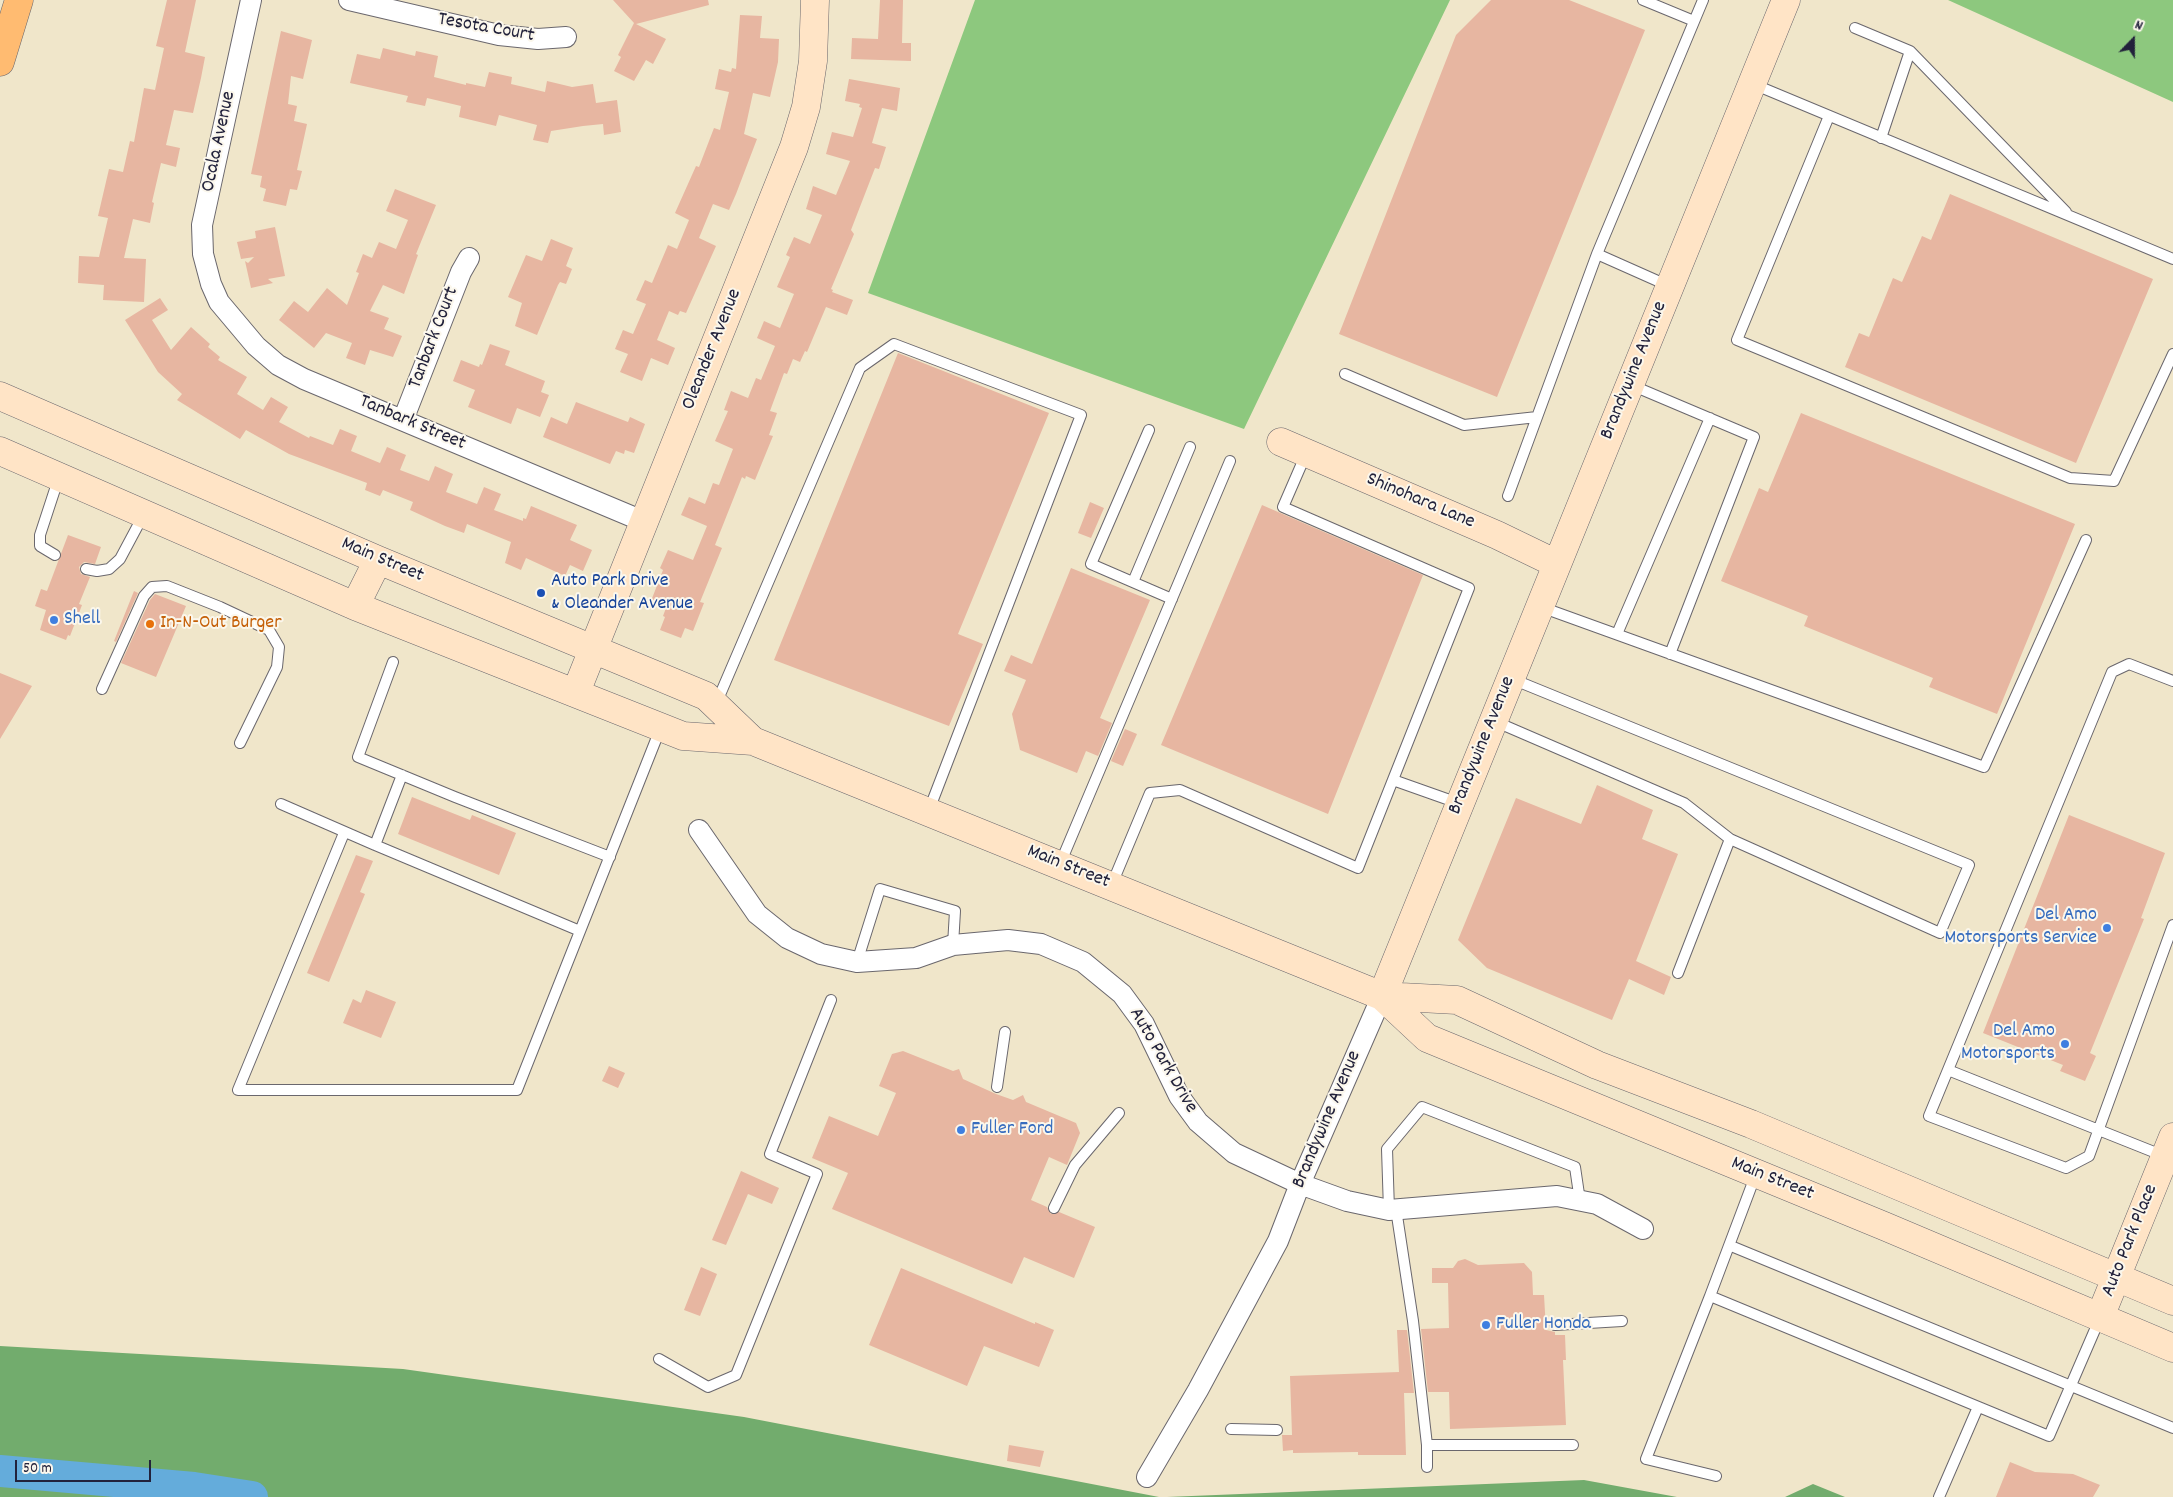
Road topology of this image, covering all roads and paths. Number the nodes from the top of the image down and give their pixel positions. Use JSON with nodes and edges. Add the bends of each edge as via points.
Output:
{"nodes":[{"id":1,"x":19,"y":0,"type":"edge"},
{"id":2,"x":251,"y":0,"type":"edge"},
{"id":3,"x":349,"y":0,"type":"edge"},
{"id":4,"x":815,"y":0,"type":"edge"},
{"id":5,"x":1642,"y":0,"type":"edge"},
{"id":6,"x":1703,"y":0,"type":"edge"},
{"id":7,"x":1786,"y":0,"type":"edge"},
{"id":8,"x":1694,"y":21,"type":"junction"},
{"id":9,"x":1855,"y":28,"type":"dead end"},
{"id":10,"x":566,"y":37,"type":"dead end"},
{"id":11,"x":1910,"y":51,"type":"junction"},
{"id":12,"x":0,"y":62,"type":"edge"},
{"id":13,"x":1752,"y":84,"type":"junction"},
{"id":14,"x":1828,"y":116,"type":"junction"},
{"id":15,"x":1881,"y":138,"type":"junction"},
{"id":16,"x":2070,"y":216,"type":"junction"},
{"id":17,"x":1597,"y":254,"type":"junction"},
{"id":18,"x":469,"y":258,"type":"dead end"},
{"id":19,"x":2173,"y":259,"type":"edge"},
{"id":20,"x":211,"y":284,"type":"joint"},
{"id":21,"x":1670,"y":286,"type":"junction"},
{"id":22,"x":2173,"y":354,"type":"edge"},
{"id":23,"x":1345,"y":374,"type":"dead end"},
{"id":24,"x":1630,"y":385,"type":"junction"},
{"id":25,"x":0,"y":396,"type":"edge"},
{"id":26,"x":1537,"y":416,"type":"junction"},
{"id":27,"x":1710,"y":418,"type":"junction"},
{"id":28,"x":403,"y":420,"type":"junction"},
{"id":29,"x":1149,"y":430,"type":"dead end"},
{"id":30,"x":1281,"y":442,"type":"dead end"},
{"id":31,"x":1190,"y":447,"type":"dead end"},
{"id":32,"x":0,"y":451,"type":"edge"},
{"id":33,"x":1307,"y":453,"type":"junction"},
{"id":34,"x":1230,"y":461,"type":"dead end"},
{"id":35,"x":59,"y":476,"type":"junction"},
{"id":36,"x":1508,"y":496,"type":"dead end"},
{"id":37,"x":144,"y":513,"type":"junction"},
{"id":38,"x":645,"y":522,"type":"junction"},
{"id":39,"x":2086,"y":540,"type":"dead end"},
{"id":40,"x":55,"y":555,"type":"dead end"},
{"id":41,"x":378,"y":560,"type":"junction"},
{"id":42,"x":1557,"y":564,"type":"junction"},
{"id":43,"x":86,"y":569,"type":"dead end"},
{"id":44,"x":1134,"y":582,"type":"junction"},
{"id":45,"x":1172,"y":599,"type":"junction"},
{"id":46,"x":355,"y":606,"type":"junction"},
{"id":47,"x":1540,"y":607,"type":"junction"},
{"id":48,"x":1617,"y":634,"type":"junction"},
{"id":49,"x":593,"y":650,"type":"junction"},
{"id":50,"x":1670,"y":654,"type":"junction"},
{"id":51,"x":393,"y":662,"type":"dead end"},
{"id":52,"x":1511,"y":678,"type":"junction"},
{"id":53,"x":2173,"y":681,"type":"edge"},
{"id":54,"x":102,"y":689,"type":"dead end"},
{"id":55,"x":576,"y":692,"type":"junction"},
{"id":56,"x":716,"y":705,"type":"junction"},
{"id":57,"x":1494,"y":721,"type":"junction"},
{"id":58,"x":661,"y":727,"type":"junction"},
{"id":59,"x":753,"y":741,"type":"junction"},
{"id":60,"x":240,"y":743,"type":"dead end"},
{"id":61,"x":402,"y":775,"type":"junction"},
{"id":62,"x":1393,"y":780,"type":"junction"},
{"id":63,"x":281,"y":804,"type":"dead end"},
{"id":64,"x":1460,"y":804,"type":"junction"},
{"id":65,"x":929,"y":812,"type":"junction"},
{"id":66,"x":699,"y":830,"type":"dead end"},
{"id":67,"x":344,"y":833,"type":"junction"},
{"id":68,"x":1730,"y":839,"type":"junction"},
{"id":69,"x":374,"y":845,"type":"junction"},
{"id":70,"x":610,"y":857,"type":"junction"},
{"id":71,"x":1060,"y":864,"type":"junction"},
{"id":72,"x":1112,"y":886,"type":"junction"},
{"id":73,"x":2173,"y":925,"type":"edge"},
{"id":74,"x":580,"y":931,"type":"junction"},
{"id":75,"x":953,"y":945,"type":"junction"},
{"id":76,"x":857,"y":962,"type":"junction"},
{"id":77,"x":1678,"y":974,"type":"dead end"},
{"id":78,"x":1382,"y":996,"type":"junction"},
{"id":79,"x":831,"y":1000,"type":"dead end"},
{"id":80,"x":1005,"y":1032,"type":"dead end"},
{"id":81,"x":1948,"y":1070,"type":"junction"},
{"id":82,"x":997,"y":1087,"type":"dead end"},
{"id":83,"x":1119,"y":1113,"type":"dead end"},
{"id":84,"x":2099,"y":1128,"type":"junction"},
{"id":85,"x":2169,"y":1147,"type":"edge"},
{"id":86,"x":1756,"y":1174,"type":"junction"},
{"id":87,"x":1300,"y":1184,"type":"junction"},
{"id":88,"x":1580,"y":1201,"type":"junction"},
{"id":89,"x":1054,"y":1208,"type":"dead end"},
{"id":90,"x":1392,"y":1209,"type":"junction"},
{"id":91,"x":1642,"y":1228,"type":"dead end"},
{"id":92,"x":1731,"y":1246,"type":"junction"},
{"id":93,"x":2117,"y":1278,"type":"junction"},
{"id":94,"x":1710,"y":1296,"type":"junction"},
{"id":95,"x":2173,"y":1301,"type":"edge"},
{"id":96,"x":2100,"y":1318,"type":"junction"},
{"id":97,"x":1622,"y":1321,"type":"dead end"},
{"id":98,"x":1555,"y":1324,"type":"dead end"},
{"id":99,"x":2173,"y":1348,"type":"edge"},
{"id":100,"x":659,"y":1359,"type":"dead end"},
{"id":101,"x":2070,"y":1386,"type":"junction"},
{"id":102,"x":1978,"y":1407,"type":"junction"},
{"id":103,"x":2173,"y":1428,"type":"edge"},
{"id":104,"x":1231,"y":1429,"type":"dead end"},
{"id":105,"x":1277,"y":1430,"type":"dead end"},
{"id":106,"x":1427,"y":1445,"type":"junction"},
{"id":107,"x":1573,"y":1445,"type":"dead end"},
{"id":108,"x":1427,"y":1467,"type":"dead end"},
{"id":109,"x":1716,"y":1476,"type":"dead end"},
{"id":110,"x":1147,"y":1477,"type":"dead end"},
{"id":111,"x":1939,"y":1497,"type":"edge"}],
"edges":[{"from":1,"to":12,"type":"highway"},
{"from":2,"to":20,"type":"street","name":"Ocala Avenue","via":[[202,225],[203,254]]},
{"from":3,"to":10,"type":"street","name":"Tesota Court","via":[[500,35],[538,39]]},
{"from":4,"to":38,"type":"main road","name":"Oleander Avenue","via":[[813,61],[806,107],[794,148]]},
{"from":5,"to":8,"type":"lane"},
{"from":6,"to":8,"type":"lane"},
{"from":7,"to":13,"type":"main road","name":"Brandywine Avenue"},
{"from":8,"to":17,"type":"lane"},
{"from":9,"to":11,"type":"lane"},
{"from":11,"to":15,"type":"lane"},
{"from":11,"to":16,"type":"lane"},
{"from":13,"to":14,"type":"lane"},
{"from":13,"to":21,"type":"main road","name":"Brandywine Avenue"},
{"from":14,"to":15,"type":"lane"},
{"from":14,"to":22,"type":"lane","via":[[1737,340],[2070,478],[2114,482]]},
{"from":15,"to":16,"type":"lane"},
{"from":16,"to":19,"type":"lane"},
{"from":17,"to":21,"type":"lane"},
{"from":17,"to":26,"type":"lane"},
{"from":18,"to":28,"type":"street","name":"Tanbark Court"},
{"from":20,"to":28,"type":"street","name":"Tanbark Street","via":[[219,302],[256,346],[278,365]]},
{"from":21,"to":24,"type":"main road","name":"Brandywine Avenue"},
{"from":23,"to":26,"type":"lane","via":[[1464,425]]},
{"from":24,"to":27,"type":"lane"},
{"from":24,"to":42,"type":"main road","name":"Brandywine Avenue"},
{"from":25,"to":41,"type":"main road","name":"Main Street"},
{"from":26,"to":36,"type":"lane"},
{"from":27,"to":48,"type":"lane"},
{"from":27,"to":50,"type":"lane","via":[[1754,437]]},
{"from":28,"to":38,"type":"street","name":"Tanbark Street"},
{"from":29,"to":44,"type":"lane","via":[[1091,564]]},
{"from":30,"to":33,"type":"main road","name":"Shinohara Lane"},
{"from":31,"to":44,"type":"lane"},
{"from":32,"to":35,"type":"main road","name":"Main Street"},
{"from":33,"to":42,"type":"main road","name":"Shinohara Lane","via":[[1498,535]]},
{"from":33,"to":62,"type":"lane","via":[[1283,507],[1469,588]]},
{"from":34,"to":45,"type":"lane"},
{"from":35,"to":37,"type":"main road","name":"Main Street"},
{"from":35,"to":40,"type":"lane","via":[[40,535],[40,546]]},
{"from":37,"to":43,"type":"lane","via":[[120,559],[109,569]]},
{"from":37,"to":46,"type":"main road","name":"Main Street"},
{"from":38,"to":49,"type":"main road","name":"Oleander Avenue"},
{"from":39,"to":50,"type":"lane","via":[[1984,767]]},
{"from":41,"to":46,"type":"main road"},
{"from":41,"to":49,"type":"main road","name":"Main Street"},
{"from":42,"to":47,"type":"main road","name":"Brandywine Avenue"},
{"from":44,"to":45,"type":"lane"},
{"from":45,"to":71,"type":"lane"},
{"from":46,"to":55,"type":"main road","name":"Main Street"},
{"from":47,"to":48,"type":"lane"},
{"from":47,"to":52,"type":"main road","name":"Brandywine Avenue"},
{"from":48,"to":50,"type":"lane"},
{"from":49,"to":55,"type":"main road","name":"Oleander Avenue"},
{"from":49,"to":56,"type":"main road","name":"Main Street","via":[[706,696]]},
{"from":51,"to":61,"type":"lane","via":[[358,757]]},
{"from":52,"to":57,"type":"main road","name":"Brandywine Avenue"},
{"from":52,"to":68,"type":"lane","via":[[1969,865],[1940,934]]},
{"from":53,"to":81,"type":"lane","via":[[2129,664],[2112,672]]},
{"from":54,"to":60,"type":"lane","via":[[144,596],[152,586],[167,586],[269,630],[279,647],[277,667]]},
{"from":55,"to":58,"type":"main road","name":"Main Street"},
{"from":56,"to":59,"type":"main road","name":"Main Street"},
{"from":56,"to":65,"type":"lane","via":[[860,368],[894,344],[1081,415]]},
{"from":57,"to":64,"type":"main road","name":"Brandywine Avenue"},
{"from":57,"to":68,"type":"lane","via":[[1684,803]]},
{"from":58,"to":59,"type":"main road","name":"Main Street","via":[[683,736]]},
{"from":58,"to":70,"type":"lane"},
{"from":59,"to":65,"type":"main road","name":"Main Street"},
{"from":61,"to":69,"type":"lane"},
{"from":61,"to":70,"type":"lane"},
{"from":62,"to":64,"type":"lane"},
{"from":62,"to":72,"type":"lane","via":[[1358,868],[1180,790],[1150,793]]},
{"from":63,"to":67,"type":"lane"},
{"from":64,"to":78,"type":"main road","name":"Brandywine Avenue"},
{"from":65,"to":71,"type":"main road","name":"Main Street"},
{"from":66,"to":76,"type":"street","name":"Auto Park Drive","via":[[756,914],[792,940],[821,954]]},
{"from":67,"to":69,"type":"lane"},
{"from":67,"to":74,"type":"lane","via":[[238,1090],[517,1090]]},
{"from":68,"to":77,"type":"lane"},
{"from":69,"to":74,"type":"lane"},
{"from":70,"to":74,"type":"lane"},
{"from":71,"to":72,"type":"main road","name":"Main Street"},
{"from":72,"to":78,"type":"main road","name":"Main Street"},
{"from":73,"to":84,"type":"lane"},
{"from":75,"to":76,"type":"street","name":"Auto Park Drive","via":[[916,958]]},
{"from":75,"to":76,"type":"lane","via":[[955,911],[880,889]]},
{"from":75,"to":87,"type":"street","name":"Auto Park Drive","via":[[1008,940],[1041,944],[1082,962],[1122,994],[1144,1024],[1179,1096],[1203,1128],[1234,1153]]},
{"from":78,"to":86,"type":"main road","name":"Main Street","via":[[1427,1038]]},
{"from":78,"to":87,"type":"street","name":"Brandywine Avenue"},
{"from":78,"to":93,"type":"main road","name":"Main Street","via":[[1457,1000],[1597,1065],[1751,1124]]},
{"from":79,"to":100,"type":"lane","via":[[770,1154],[817,1174],[736,1375],[708,1387]]},
{"from":80,"to":82,"type":"lane"},
{"from":81,"to":84,"type":"lane"},
{"from":81,"to":84,"type":"lane","via":[[1930,1116],[2066,1168],[2089,1156]]},
{"from":83,"to":89,"type":"lane","via":[[1074,1165]]},
{"from":84,"to":85,"type":"lane"},
{"from":85,"to":93,"type":"main road","name":"Auto Park Place"},
{"from":86,"to":92,"type":"lane"},
{"from":86,"to":96,"type":"main road","name":"Main Street"},
{"from":87,"to":90,"type":"street","name":"Auto Park Drive","via":[[1347,1201]]},
{"from":87,"to":110,"type":"street","name":"Brandywine Avenue","via":[[1278,1241]]},
{"from":88,"to":90,"type":"street","name":"Auto Park Drive","via":[[1557,1196]]},
{"from":88,"to":90,"type":"lane","via":[[1575,1167],[1422,1107],[1388,1149]]},
{"from":88,"to":91,"type":"street","name":"Auto Park Drive","via":[[1598,1204]]},
{"from":90,"to":106,"type":"lane","via":[[1413,1321]]},
{"from":92,"to":94,"type":"lane"},
{"from":92,"to":101,"type":"lane"},
{"from":93,"to":95,"type":"main road","name":"Main Street"},
{"from":93,"to":96,"type":"main road","name":"Auto Park Place"},
{"from":94,"to":102,"type":"lane"},
{"from":94,"to":109,"type":"lane","via":[[1646,1459]]},
{"from":96,"to":99,"type":"main road","name":"Main Street"},
{"from":96,"to":101,"type":"lane"},
{"from":97,"to":98,"type":"lane"},
{"from":101,"to":102,"type":"lane","via":[[2049,1436]]},
{"from":101,"to":103,"type":"lane"},
{"from":102,"to":111,"type":"lane"},
{"from":104,"to":105,"type":"lane"},
{"from":106,"to":107,"type":"lane"},
{"from":106,"to":108,"type":"lane"}]}
